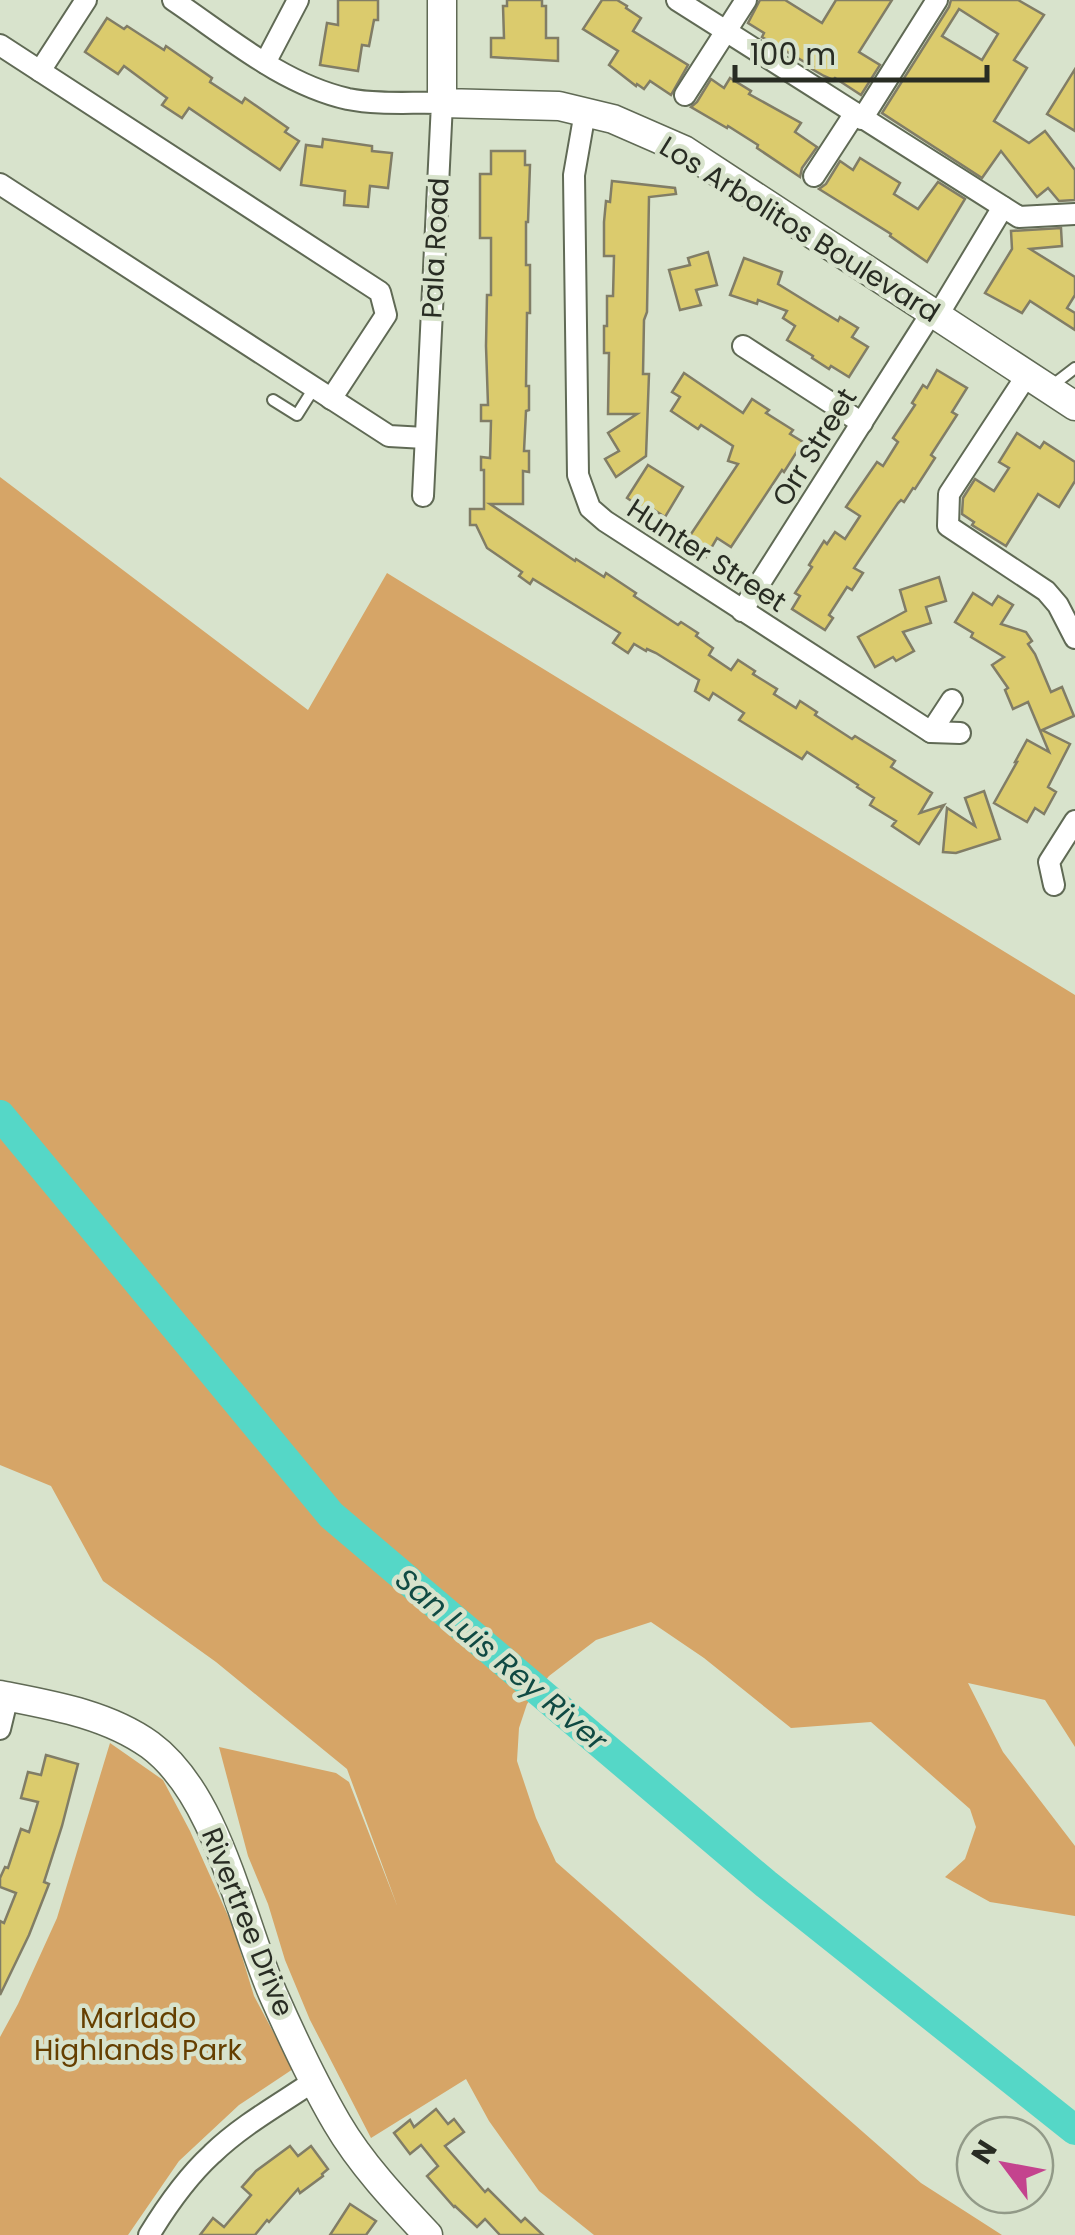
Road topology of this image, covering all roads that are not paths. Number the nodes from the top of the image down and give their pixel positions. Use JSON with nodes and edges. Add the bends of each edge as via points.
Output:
{"nodes":[{"id":1,"x":86,"y":0,"type":"edge"},
{"id":2,"x":173,"y":0,"type":"edge"},
{"id":3,"x":298,"y":0,"type":"edge"},
{"id":4,"x":442,"y":0,"type":"edge"},
{"id":5,"x":677,"y":0,"type":"edge"},
{"id":6,"x":746,"y":0,"type":"edge"},
{"id":7,"x":936,"y":0,"type":"edge"},
{"id":8,"x":726,"y":32,"type":"junction"},
{"id":9,"x":0,"y":45,"type":"edge"},
{"id":10,"x":266,"y":63,"type":"junction"},
{"id":11,"x":40,"y":72,"type":"junction"},
{"id":12,"x":685,"y":95,"type":"dead end"},
{"id":13,"x":442,"y":103,"type":"junction"},
{"id":14,"x":585,"y":112,"type":"junction"},
{"id":15,"x":858,"y":116,"type":"junction"},
{"id":16,"x":814,"y":176,"type":"dead end"},
{"id":17,"x":0,"y":184,"type":"edge"},
{"id":18,"x":1004,"y":207,"type":"junction"},
{"id":19,"x":1075,"y":214,"type":"edge"},
{"id":20,"x":935,"y":314,"type":"junction"},
{"id":21,"x":743,"y":346,"type":"dead end"},
{"id":22,"x":1075,"y":368,"type":"edge"},
{"id":23,"x":1038,"y":382,"type":"junction"},
{"id":24,"x":322,"y":394,"type":"junction"},
{"id":25,"x":273,"y":400,"type":"dead end"},
{"id":26,"x":1075,"y":406,"type":"edge"},
{"id":27,"x":862,"y":423,"type":"junction"},
{"id":28,"x":426,"y":438,"type":"junction"},
{"id":29,"x":423,"y":496,"type":"dead end"},
{"id":30,"x":742,"y":612,"type":"junction"},
{"id":31,"x":1074,"y":632,"type":"edge"},
{"id":32,"x":952,"y":700,"type":"dead end"},
{"id":33,"x":931,"y":732,"type":"junction"},
{"id":34,"x":960,"y":734,"type":"dead end"},
{"id":35,"x":1075,"y":821,"type":"edge"},
{"id":36,"x":1054,"y":885,"type":"dead end"},
{"id":37,"x":4,"y":1696,"type":"edge"},
{"id":38,"x":0,"y":1729,"type":"edge"},
{"id":39,"x":314,"y":2081,"type":"junction"},
{"id":40,"x":149,"y":2235,"type":"edge"},
{"id":41,"x":428,"y":2235,"type":"edge"}],
"edges":[{"from":1,"to":11,"type":"street"},
{"from":2,"to":10,"type":"street","name":"Los Arbolitos Boulevard"},
{"from":3,"to":10,"type":"street"},
{"from":4,"to":13,"type":"street","name":"Pala Road"},
{"from":5,"to":8,"type":"street"},
{"from":6,"to":8,"type":"street"},
{"from":7,"to":15,"type":"street"},
{"from":8,"to":12,"type":"street"},
{"from":8,"to":15,"type":"street"},
{"from":9,"to":11,"type":"street"},
{"from":10,"to":13,"type":"street","name":"Los Arbolitos Boulevard","via":[[294,81],[346,98]]},
{"from":11,"to":24,"type":"street","via":[[380,292],[386,315]]},
{"from":13,"to":14,"type":"street","name":"Los Arbolitos Boulevard"},
{"from":13,"to":28,"type":"street","name":"Pala Road"},
{"from":14,"to":20,"type":"street","name":"Los Arbolitos Boulevard","via":[[684,150]]},
{"from":14,"to":30,"type":"street","name":"Hunter Street","via":[[574,175],[578,475],[590,508],[605,521]]},
{"from":15,"to":16,"type":"street"},
{"from":15,"to":18,"type":"street"},
{"from":17,"to":24,"type":"street"},
{"from":18,"to":19,"type":"street","via":[[1019,217]]},
{"from":18,"to":20,"type":"street","name":"Orr Street"},
{"from":20,"to":23,"type":"street","name":"Los Arbolitos Boulevard"},
{"from":20,"to":27,"type":"street","name":"Orr Street"},
{"from":21,"to":27,"type":"street"},
{"from":22,"to":23,"type":"lane"},
{"from":23,"to":26,"type":"street","name":"Los Arbolitos Boulevard"},
{"from":23,"to":31,"type":"street","via":[[949,494],[948,526],[1046,591]]},
{"from":24,"to":25,"type":"lane","via":[[297,415]]},
{"from":24,"to":28,"type":"street","via":[[389,436]]},
{"from":27,"to":30,"type":"street","name":"Orr Street"},
{"from":28,"to":29,"type":"street","name":"Pala Road"},
{"from":30,"to":33,"type":"street","name":"Hunter Street"},
{"from":32,"to":33,"type":"street"},
{"from":33,"to":34,"type":"street","name":"Hunter Street"},
{"from":35,"to":36,"type":"street","via":[[1050,862]]},
{"from":37,"to":38,"type":"street"},
{"from":37,"to":39,"type":"street","name":"Rivertree Drive","via":[[112,1724],[170,1762],[208,1821],[272,1992]]},
{"from":39,"to":40,"type":"street","via":[[210,2156]]},
{"from":39,"to":41,"type":"street","name":"Rivertree Drive","via":[[338,2126]]}]}
